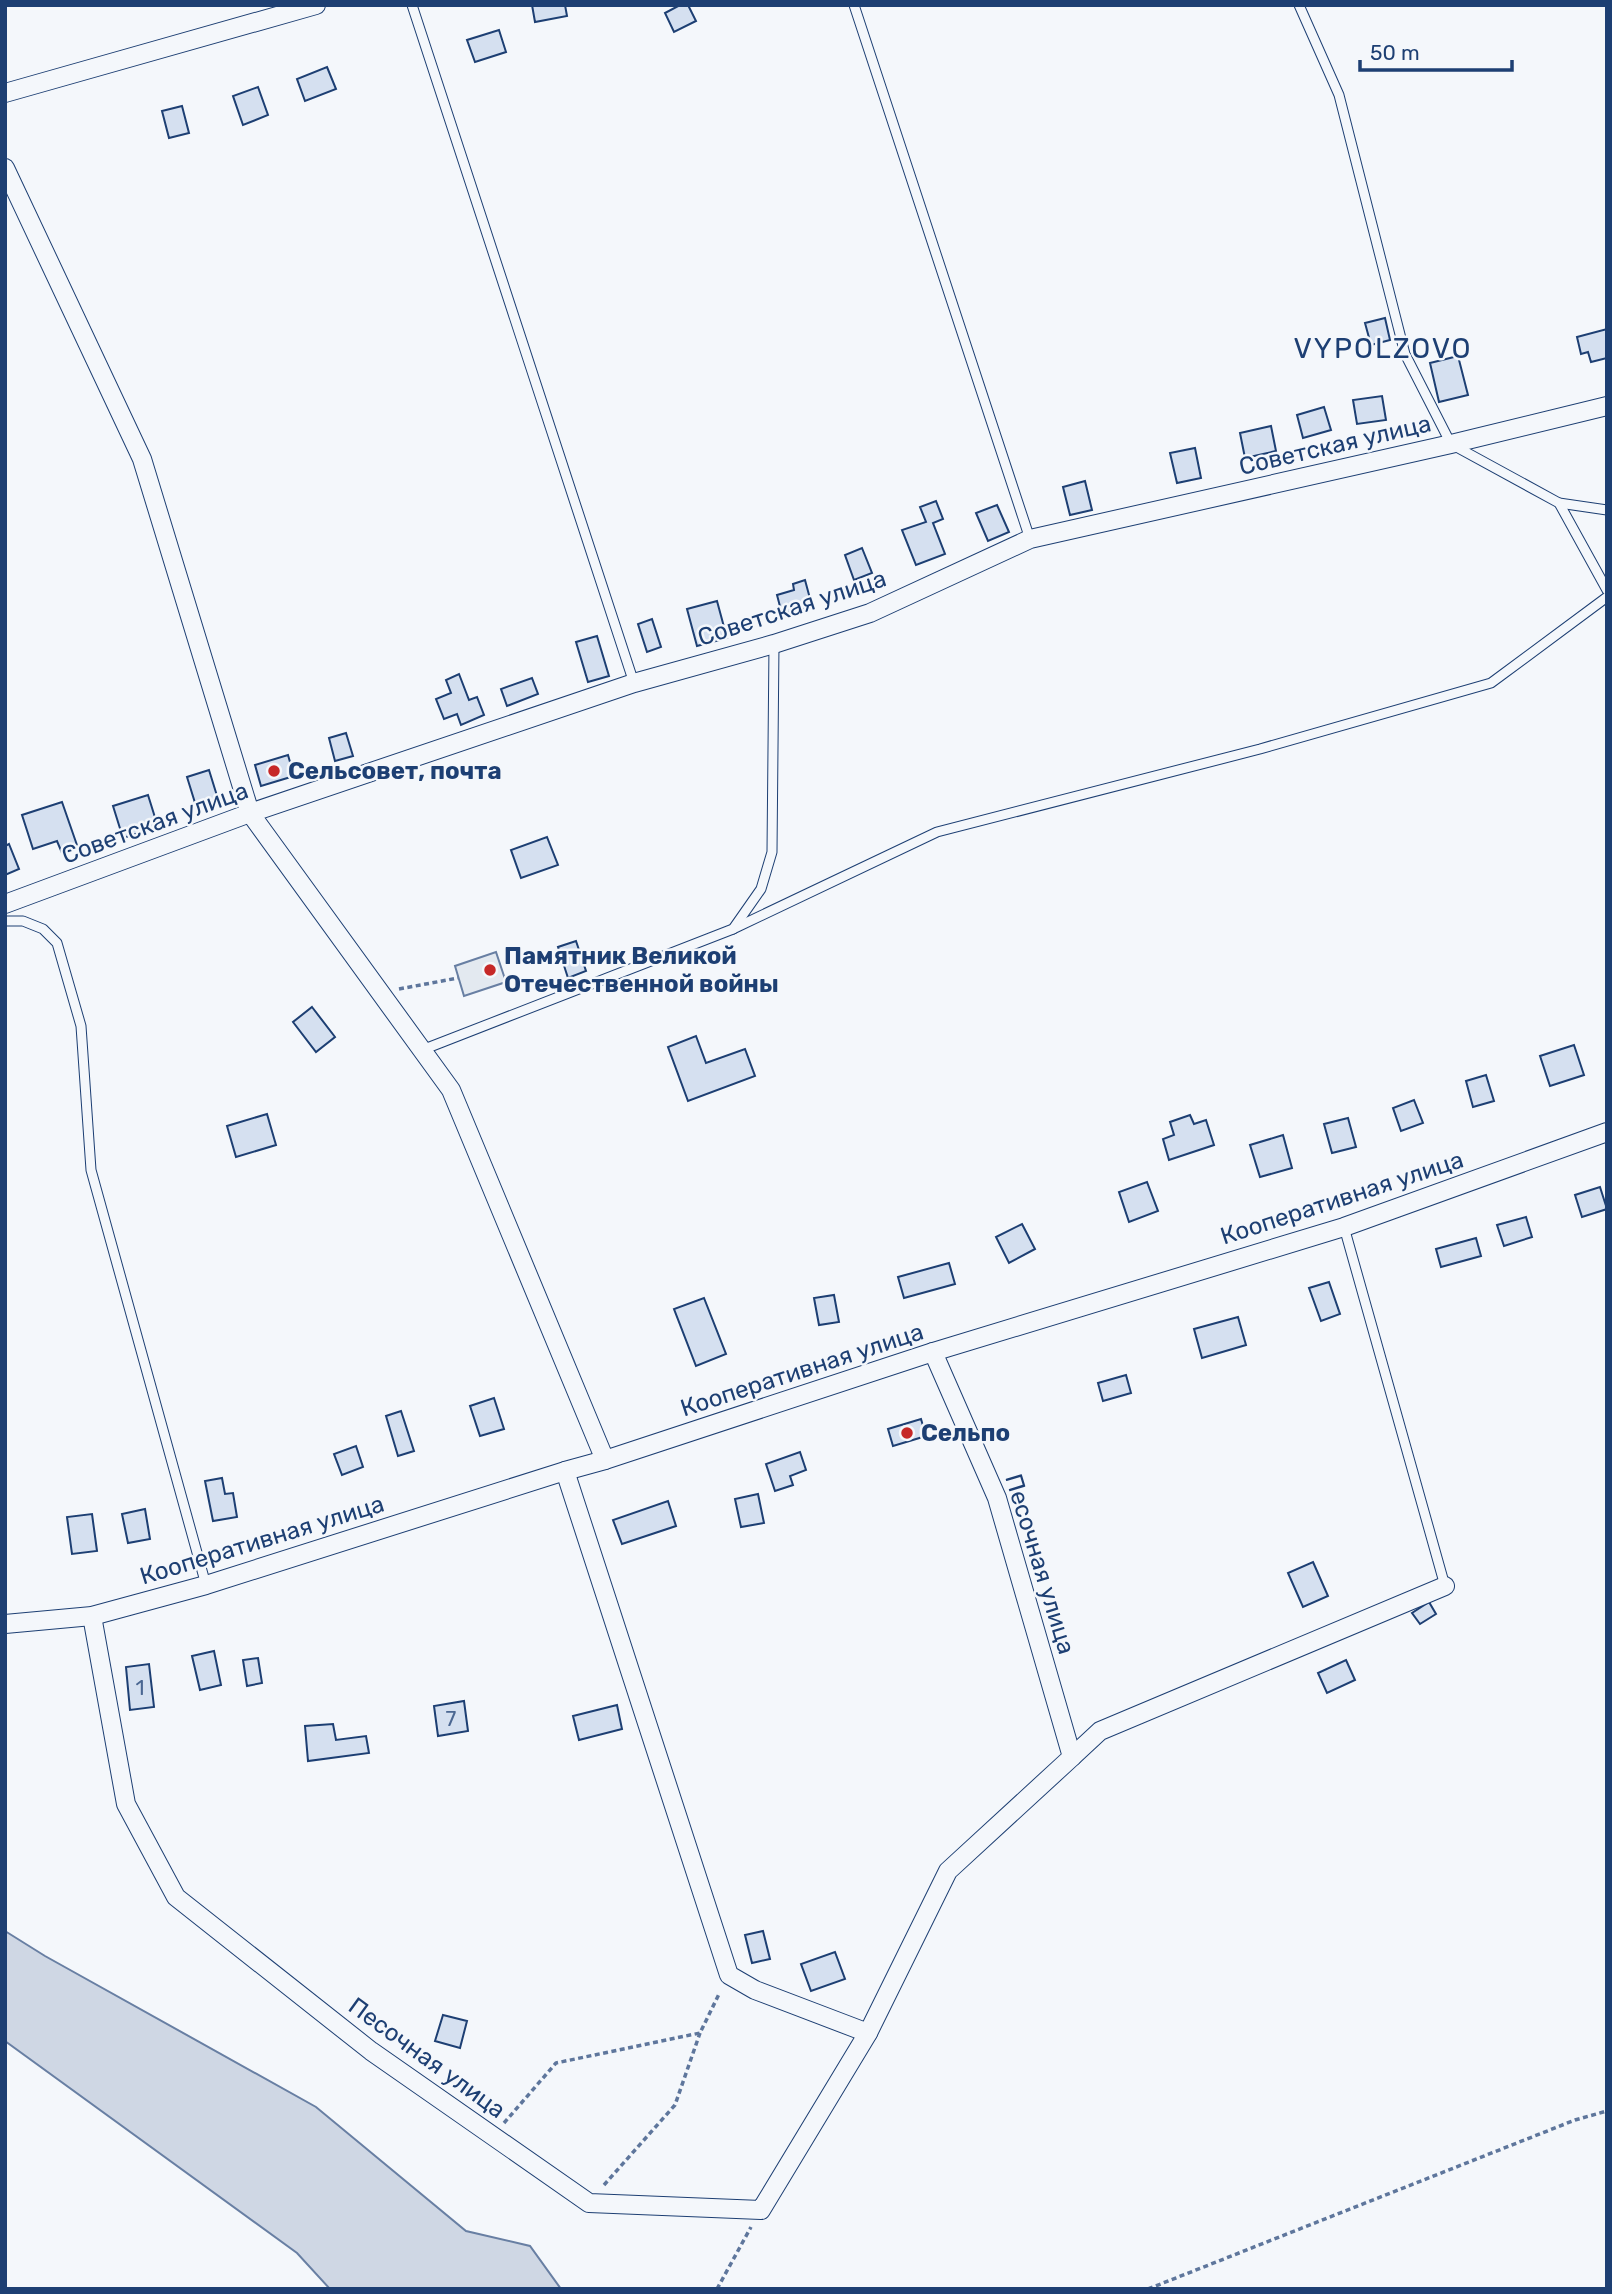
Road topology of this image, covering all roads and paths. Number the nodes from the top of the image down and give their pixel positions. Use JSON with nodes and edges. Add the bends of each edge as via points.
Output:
{"nodes":[{"id":1,"x":316,"y":5,"type":"edge"},
{"id":2,"x":412,"y":5,"type":"edge"},
{"id":3,"x":855,"y":5,"type":"edge"},
{"id":4,"x":1299,"y":5,"type":"edge"},
{"id":5,"x":5,"y":93,"type":"edge"},
{"id":6,"x":5,"y":168,"type":"edge"},
{"id":7,"x":1607,"y":406,"type":"edge"},
{"id":8,"x":1451,"y":444,"type":"junction"},
{"id":9,"x":1559,"y":503,"type":"junction"},
{"id":10,"x":1607,"y":510,"type":"edge"},
{"id":11,"x":1030,"y":539,"type":"junction"},
{"id":12,"x":1607,"y":590,"type":"edge"},
{"id":13,"x":1607,"y":597,"type":"edge"},
{"id":14,"x":774,"y":644,"type":"junction"},
{"id":15,"x":634,"y":683,"type":"junction"},
{"id":16,"x":250,"y":813,"type":"junction"},
{"id":17,"x":5,"y":904,"type":"edge"},
{"id":18,"x":5,"y":921,"type":"edge"},
{"id":19,"x":733,"y":929,"type":"junction"},
{"id":20,"x":458,"y":978,"type":"dead end"},
{"id":21,"x":380,"y":992,"type":"junction"},
{"id":22,"x":422,"y":1049,"type":"junction"},
{"id":23,"x":1607,"y":1132,"type":"edge"},
{"id":24,"x":1344,"y":1227,"type":"junction"},
{"id":25,"x":933,"y":1352,"type":"junction"},
{"id":26,"x":605,"y":1460,"type":"junction"},
{"id":27,"x":565,"y":1471,"type":"junction"},
{"id":28,"x":206,"y":1585,"type":"junction"},
{"id":29,"x":1445,"y":1586,"type":"joint"},
{"id":30,"x":92,"y":1616,"type":"junction"},
{"id":31,"x":5,"y":1624,"type":"edge"},
{"id":32,"x":1072,"y":1757,"type":"junction"},
{"id":33,"x":729,"y":1975,"type":"junction"},
{"id":34,"x":700,"y":2033,"type":"junction"},
{"id":35,"x":868,"y":2033,"type":"junction"},
{"id":36,"x":1607,"y":2111,"type":"edge"},
{"id":37,"x":492,"y":2136,"type":"junction"},
{"id":38,"x":589,"y":2203,"type":"junction"},
{"id":39,"x":761,"y":2210,"type":"junction"},
{"id":40,"x":717,"y":2289,"type":"edge"},
{"id":41,"x":1149,"y":2289,"type":"edge"}],
"edges":[{"from":1,"to":5,"type":"street"},
{"from":2,"to":15,"type":"lane"},
{"from":3,"to":11,"type":"lane"},
{"from":4,"to":8,"type":"lane","via":[[1339,95],[1405,354]]},
{"from":6,"to":16,"type":"street","via":[[142,459]]},
{"from":7,"to":8,"type":"street","name":"Советская улица"},
{"from":8,"to":9,"type":"lane"},
{"from":8,"to":11,"type":"street","name":"Советская улица"},
{"from":9,"to":10,"type":"lane"},
{"from":9,"to":12,"type":"lane"},
{"from":11,"to":14,"type":"street","name":"Советская улица","via":[[870,613]]},
{"from":13,"to":19,"type":"lane","via":[[1491,683],[937,832]]},
{"from":14,"to":15,"type":"street","name":"Советская улица"},
{"from":14,"to":19,"type":"lane","via":[[772,852],[761,889]]},
{"from":15,"to":16,"type":"street","name":"Советская улица"},
{"from":16,"to":17,"type":"street","name":"Советская улица"},
{"from":16,"to":21,"type":"street"},
{"from":18,"to":28,"type":"lane","via":[[23,921],[43,929],[57,943],[81,1027],[91,1170]]},
{"from":19,"to":22,"type":"lane"},
{"from":20,"to":21,"type":"path"},
{"from":21,"to":22,"type":"street"},
{"from":22,"to":26,"type":"street","via":[[451,1090]]},
{"from":23,"to":24,"type":"street","name":"Кооперативная улица"},
{"from":24,"to":25,"type":"street","name":"Кооперативная улица"},
{"from":24,"to":29,"type":"lane"},
{"from":25,"to":26,"type":"street","name":"Кооперативная улица"},
{"from":25,"to":32,"type":"street","name":"Песочная улица","via":[[997,1498]]},
{"from":26,"to":27,"type":"street","name":"Кооперативная улица"},
{"from":27,"to":28,"type":"street","name":"Кооперативная улица"},
{"from":27,"to":33,"type":"street"},
{"from":28,"to":30,"type":"street","name":"Кооперативная улица"},
{"from":29,"to":32,"type":"street","via":[[1100,1731]]},
{"from":30,"to":31,"type":"street","name":"Кооперативная улица"},
{"from":30,"to":37,"type":"street","name":"Песочная улица","via":[[126,1804],[176,1897],[371,2051]]},
{"from":32,"to":35,"type":"street","via":[[948,1871]]},
{"from":33,"to":34,"type":"path"},
{"from":33,"to":35,"type":"street","via":[[755,1990]]},
{"from":34,"to":37,"type":"path","via":[[556,2063]]},
{"from":34,"to":38,"type":"path","via":[[675,2105]]},
{"from":35,"to":39,"type":"street"},
{"from":36,"to":41,"type":"path","via":[[1574,2120]]},
{"from":37,"to":38,"type":"street","name":"Песочная улица"},
{"from":38,"to":39,"type":"street"},
{"from":39,"to":40,"type":"path"}]}
